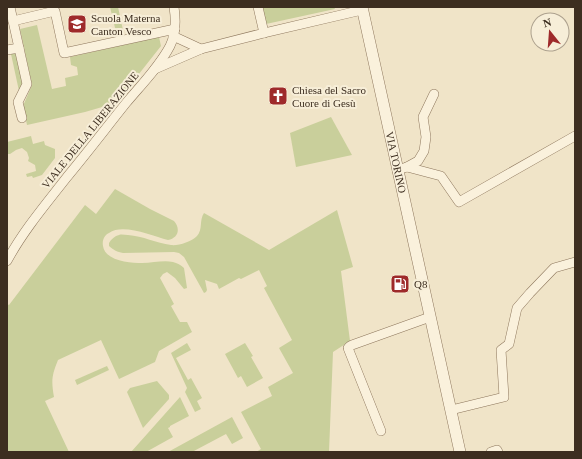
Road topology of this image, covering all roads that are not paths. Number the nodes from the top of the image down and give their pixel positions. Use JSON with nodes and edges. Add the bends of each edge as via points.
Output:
{"nodes":[{"id":1,"x":10,"y":7,"type":"edge"},
{"id":2,"x":174,"y":7,"type":"edge"},
{"id":3,"x":258,"y":7,"type":"edge"},
{"id":4,"x":362,"y":9,"type":"edge"},
{"id":5,"x":340,"y":11,"type":"edge"},
{"id":6,"x":13,"y":21,"type":"junction"},
{"id":7,"x":174,"y":32,"type":"junction"},
{"id":8,"x":264,"y":33,"type":"junction"},
{"id":9,"x":19,"y":48,"type":"junction"},
{"id":10,"x":201,"y":49,"type":"junction"},
{"id":11,"x":7,"y":50,"type":"edge"},
{"id":12,"x":154,"y":70,"type":"junction"},
{"id":13,"x":434,"y":94,"type":"dead end"},
{"id":14,"x":22,"y":118,"type":"dead end"},
{"id":15,"x":575,"y":136,"type":"edge"},
{"id":16,"x":402,"y":168,"type":"junction"},
{"id":17,"x":7,"y":261,"type":"edge"},
{"id":18,"x":575,"y":262,"type":"edge"},
{"id":19,"x":430,"y":317,"type":"junction"},
{"id":20,"x":451,"y":410,"type":"junction"},
{"id":21,"x":381,"y":431,"type":"dead end"},
{"id":22,"x":460,"y":452,"type":"edge"},
{"id":23,"x":491,"y":452,"type":"edge"},
{"id":24,"x":498,"y":452,"type":"edge"}],
"edges":[{"from":1,"to":6,"type":"street"},
{"from":2,"to":7,"type":"street","name":"VIALE DELLA LIBERAZIONE"},
{"from":3,"to":8,"type":"street"},
{"from":4,"to":5,"type":"street"},
{"from":4,"to":16,"type":"street","name":"VIA TORINO"},
{"from":5,"to":8,"type":"street"},
{"from":6,"to":7,"type":"street","via":[[55,11],[64,53]]},
{"from":6,"to":9,"type":"street"},
{"from":7,"to":10,"type":"street"},
{"from":7,"to":12,"type":"street","name":"VIALE DELLA LIBERAZIONE","via":[[170,45]]},
{"from":8,"to":10,"type":"street"},
{"from":9,"to":11,"type":"street"},
{"from":9,"to":14,"type":"street","via":[[27,84],[18,102]]},
{"from":10,"to":12,"type":"street"},
{"from":12,"to":17,"type":"street","name":"VIALE DELLA LIBERAZIONE","via":[[35,217]]},
{"from":13,"to":16,"type":"street","via":[[423,117],[426,137],[424,151],[418,161]]},
{"from":15,"to":16,"type":"street","via":[[459,202],[441,176]]},
{"from":16,"to":19,"type":"street","name":"VIA TORINO"},
{"from":18,"to":20,"type":"street","via":[[554,268],[517,308],[509,344],[501,350],[504,397]]},
{"from":19,"to":20,"type":"street","name":"VIA TORINO"},
{"from":19,"to":21,"type":"street","via":[[352,344],[348,348]]},
{"from":20,"to":22,"type":"street","name":"VIA TORINO"},
{"from":23,"to":24,"type":"street"}]}
